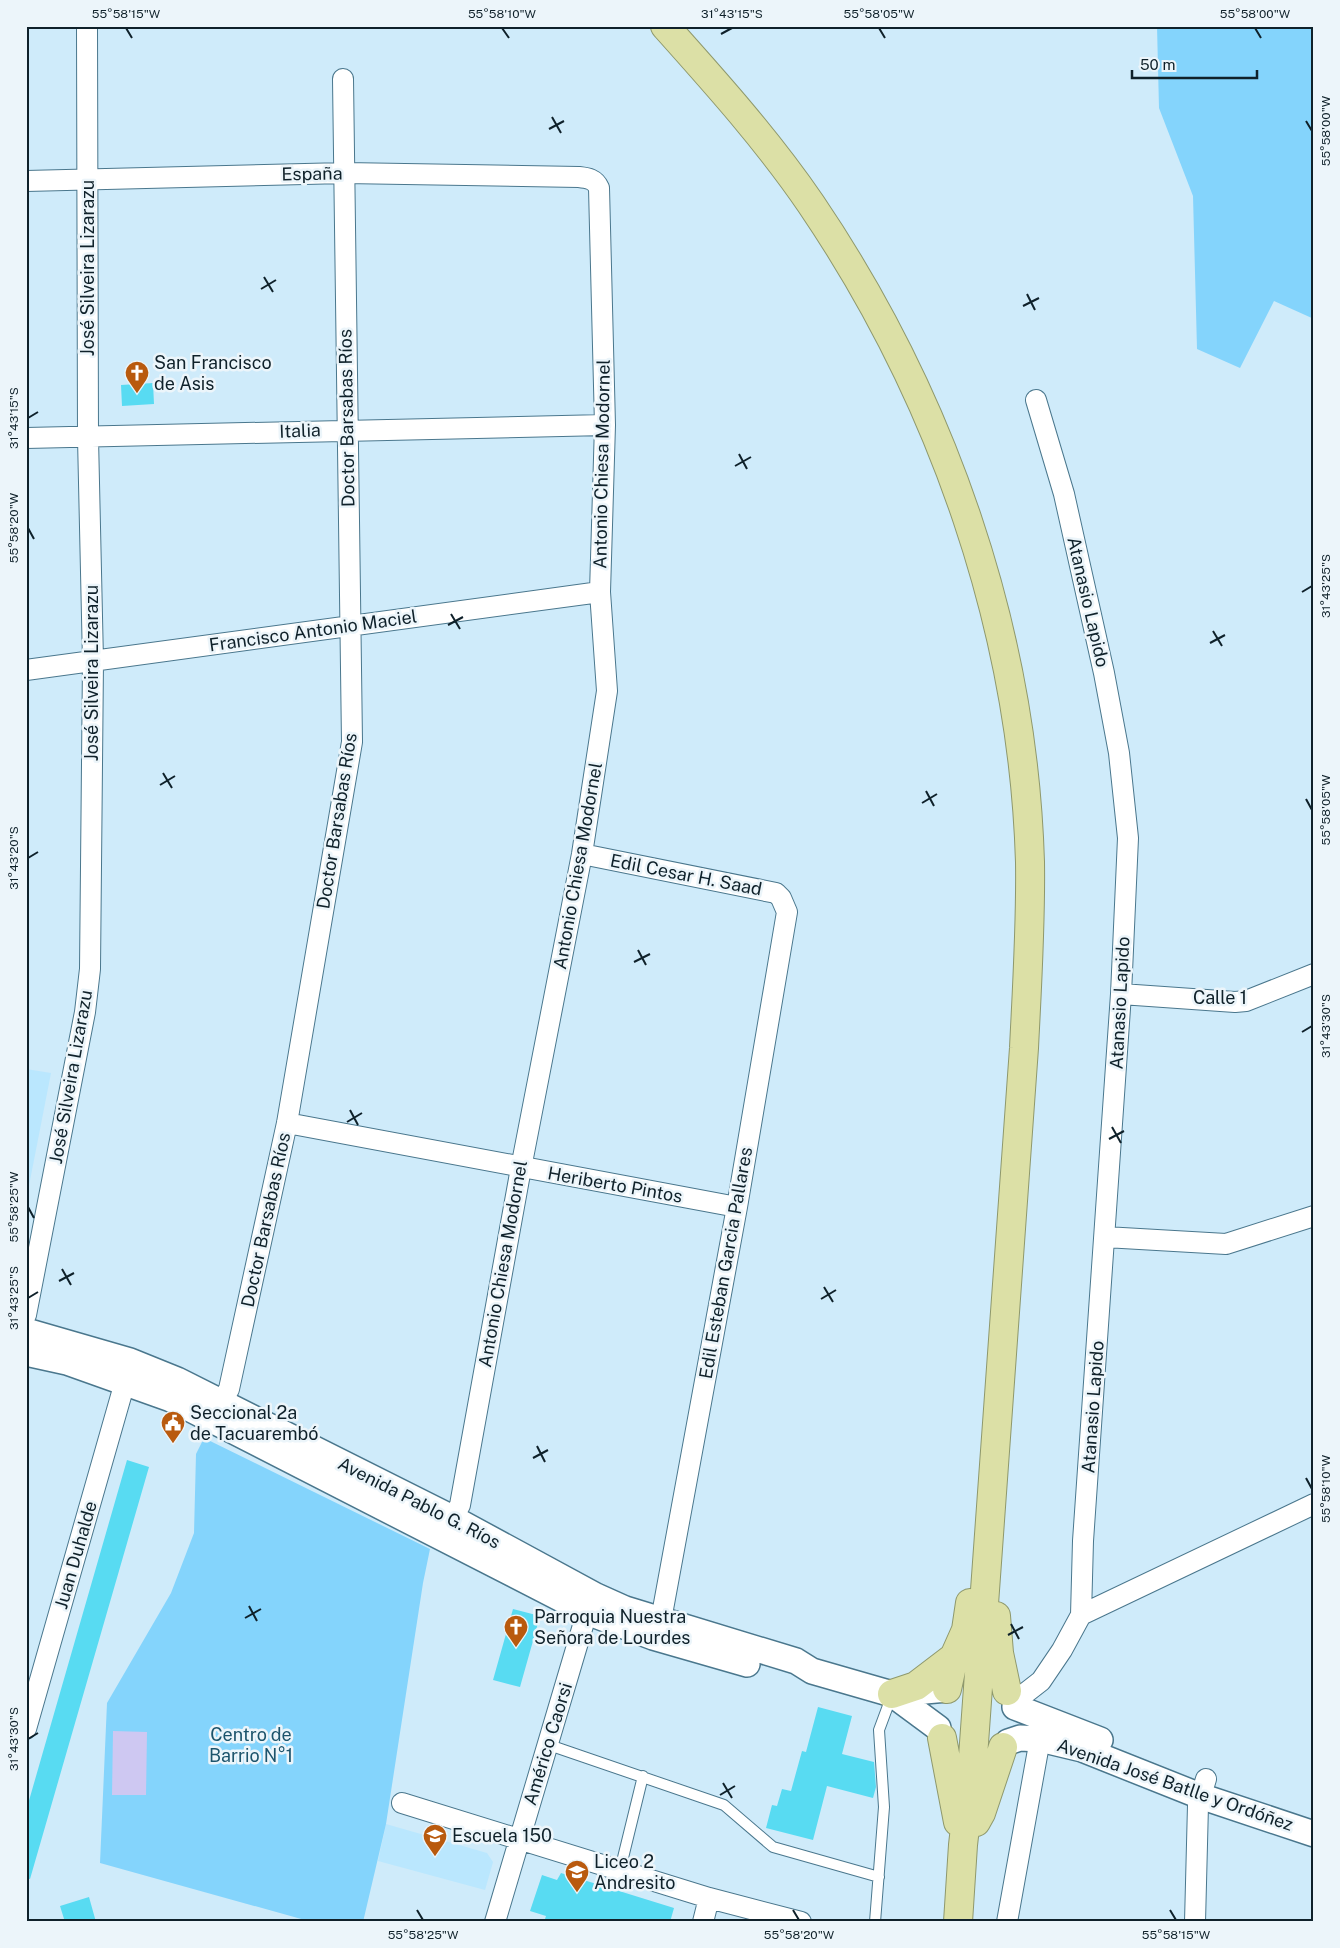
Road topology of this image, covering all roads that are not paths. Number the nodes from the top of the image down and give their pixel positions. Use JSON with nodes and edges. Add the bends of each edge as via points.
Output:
{"nodes":[{"id":1,"x":87,"y":26,"type":"edge"},
{"id":2,"x":665,"y":26,"type":"edge"},
{"id":3,"x":343,"y":79,"type":"dead end"},
{"id":4,"x":345,"y":173,"type":"junction"},
{"id":5,"x":88,"y":179,"type":"junction"},
{"id":6,"x":26,"y":181,"type":"edge"},
{"id":7,"x":597,"y":183,"type":"joint"},
{"id":8,"x":1036,"y":400,"type":"dead end"},
{"id":9,"x":605,"y":425,"type":"junction"},
{"id":10,"x":346,"y":430,"type":"junction"},
{"id":11,"x":26,"y":438,"type":"edge"},
{"id":12,"x":88,"y":438,"type":"junction"},
{"id":13,"x":600,"y":592,"type":"junction"},
{"id":14,"x":350,"y":625,"type":"junction"},
{"id":15,"x":94,"y":661,"type":"junction"},
{"id":16,"x":26,"y":670,"type":"edge"},
{"id":17,"x":582,"y":854,"type":"junction"},
{"id":18,"x":785,"y":905,"type":"joint"},
{"id":19,"x":1314,"y":974,"type":"edge"},
{"id":20,"x":1121,"y":994,"type":"junction"},
{"id":21,"x":287,"y":1123,"type":"junction"},
{"id":22,"x":521,"y":1168,"type":"junction"},
{"id":23,"x":737,"y":1207,"type":"junction"},
{"id":24,"x":1314,"y":1216,"type":"edge"},
{"id":25,"x":1105,"y":1237,"type":"junction"},
{"id":26,"x":26,"y":1314,"type":"edge"},
{"id":27,"x":26,"y":1331,"type":"edge"},
{"id":28,"x":26,"y":1353,"type":"edge"},
{"id":29,"x":125,"y":1382,"type":"junction"},
{"id":30,"x":221,"y":1403,"type":"junction"},
{"id":31,"x":1314,"y":1504,"type":"edge"},
{"id":32,"x":447,"y":1528,"type":"junction"},
{"id":33,"x":987,"y":1555,"type":"junction"},
{"id":34,"x":592,"y":1604,"type":"junction"},
{"id":35,"x":1081,"y":1616,"type":"junction"},
{"id":36,"x":661,"y":1620,"type":"junction"},
{"id":37,"x":954,"y":1657,"type":"junction"},
{"id":38,"x":812,"y":1671,"type":"junction"},
{"id":39,"x":978,"y":1677,"type":"junction"},
{"id":40,"x":947,"y":1690,"type":"junction"},
{"id":41,"x":892,"y":1694,"type":"junction"},
{"id":42,"x":1012,"y":1700,"type":"junction"},
{"id":43,"x":26,"y":1729,"type":"edge"},
{"id":44,"x":940,"y":1733,"type":"junction"},
{"id":45,"x":1040,"y":1739,"type":"junction"},
{"id":46,"x":1084,"y":1742,"type":"junction"},
{"id":47,"x":549,"y":1745,"type":"junction"},
{"id":48,"x":1005,"y":1745,"type":"junction"},
{"id":49,"x":973,"y":1757,"type":"junction"},
{"id":50,"x":643,"y":1776,"type":"junction"},
{"id":51,"x":1203,"y":1788,"type":"junction"},
{"id":52,"x":402,"y":1803,"type":"dead end"},
{"id":53,"x":1314,"y":1817,"type":"edge"},
{"id":54,"x":1314,"y":1834,"type":"edge"},
{"id":55,"x":520,"y":1838,"type":"junction"},
{"id":56,"x":964,"y":1845,"type":"junction"},
{"id":57,"x":620,"y":1870,"type":"junction"},
{"id":58,"x":878,"y":1876,"type":"junction"},
{"id":59,"x":709,"y":1898,"type":"junction"},
{"id":60,"x":495,"y":1922,"type":"edge"},
{"id":61,"x":703,"y":1922,"type":"edge"},
{"id":62,"x":801,"y":1922,"type":"edge"},
{"id":63,"x":874,"y":1922,"type":"edge"},
{"id":64,"x":958,"y":1922,"type":"edge"},
{"id":65,"x":1008,"y":1922,"type":"edge"},
{"id":66,"x":1195,"y":1922,"type":"edge"}],
"edges":[{"from":1,"to":5,"type":"street","name":"José Silveira Lizarazu"},
{"from":2,"to":33,"type":"highway","via":[[778,160],[809,202],[883,324],[925,410],[955,486],[982,568],[1005,661],[1023,772],[1030,862],[1029,946]]},
{"from":3,"to":4,"type":"street","name":"Doctor Barsabas Ríos"},
{"from":4,"to":5,"type":"street","name":"España"},
{"from":4,"to":7,"type":"street","name":"España","via":[[579,177]]},
{"from":4,"to":10,"type":"street","name":"Doctor Barsabas Ríos"},
{"from":5,"to":6,"type":"street","name":"España"},
{"from":5,"to":12,"type":"street","name":"José Silveira Lizarazu"},
{"from":7,"to":9,"type":"street","name":"Antonio Chiesa Modornel","via":[[600,195]]},
{"from":8,"to":20,"type":"street","name":"Atanasio Lapido","via":[[1064,494],[1119,753],[1128,838]]},
{"from":9,"to":10,"type":"street","name":"Italia"},
{"from":9,"to":13,"type":"street","name":"Antonio Chiesa Modornel"},
{"from":10,"to":12,"type":"street","name":"Italia"},
{"from":10,"to":14,"type":"street","name":"Doctor Barsabas Ríos"},
{"from":11,"to":12,"type":"street","name":"Italia"},
{"from":12,"to":15,"type":"street","name":"José Silveira Lizarazu"},
{"from":13,"to":14,"type":"street","name":"Francisco Antonio Maciel"},
{"from":13,"to":17,"type":"street","name":"Antonio Chiesa Modornel","via":[[607,691]]},
{"from":14,"to":15,"type":"street","name":"Francisco Antonio Maciel"},
{"from":14,"to":21,"type":"street","name":"Doctor Barsabas Ríos","via":[[352,742]]},
{"from":15,"to":16,"type":"street","name":"Francisco Antonio Maciel"},
{"from":15,"to":26,"type":"street","name":"José Silveira Lizarazu","via":[[90,969],[85,1012]]},
{"from":17,"to":18,"type":"street","name":"Edil Cesar H. Saad","via":[[776,893]]},
{"from":17,"to":22,"type":"street","name":"Antonio Chiesa Modornel"},
{"from":18,"to":23,"type":"street","name":"Edil Esteban Garcia Pallares","via":[[786,921]]},
{"from":19,"to":20,"type":"street","name":"Calle 1","via":[[1246,1001]]},
{"from":20,"to":25,"type":"street","name":"Atanasio Lapido"},
{"from":21,"to":22,"type":"street","name":"Heriberto Pintos"},
{"from":21,"to":30,"type":"street","name":"Doctor Barsabas Ríos","via":[[229,1388]]},
{"from":22,"to":23,"type":"street","name":"Heriberto Pintos"},
{"from":22,"to":32,"type":"street","name":"Antonio Chiesa Modornel","via":[[460,1505]]},
{"from":23,"to":36,"type":"street","name":"Edil Esteban Garcia Pallares"},
{"from":24,"to":25,"type":"street","via":[[1226,1244]]},
{"from":25,"to":35,"type":"street","name":"Atanasio Lapido","via":[[1083,1540]]},
{"from":27,"to":30,"type":"street","name":"Avenida Pablo G. Ríos","via":[[130,1361]]},
{"from":28,"to":29,"type":"street","name":"Avenida Pablo G. Ríos","via":[[67,1362]]},
{"from":29,"to":32,"type":"street","name":"Avenida Pablo G. Ríos","via":[[171,1399]]},
{"from":29,"to":43,"type":"street","name":"Juan Duhalde"},
{"from":30,"to":32,"type":"street","name":"Avenida Pablo G. Ríos"},
{"from":31,"to":35,"type":"street"},
{"from":32,"to":34,"type":"street","name":"Avenida Pablo G. Ríos"},
{"from":33,"to":37,"type":"highway","via":[[973,1587],[966,1630]]},
{"from":33,"to":39,"type":"highway"},
{"from":33,"to":42,"type":"highway","via":[[995,1591],[999,1653]]},
{"from":34,"to":36,"type":"street","name":"Avenida Pablo G. Ríos","via":[[625,1608]]},
{"from":34,"to":38,"type":"street","name":"Avenida Pablo G. Ríos","via":[[653,1637],[790,1676]]},
{"from":34,"to":47,"type":"street","name":"Américo Caorsi"},
{"from":35,"to":42,"type":"street","via":[[1041,1681]]},
{"from":36,"to":38,"type":"street","name":"Avenida Pablo G. Ríos","via":[[796,1661]]},
{"from":37,"to":40,"type":"highway"},
{"from":37,"to":41,"type":"highway","via":[[916,1686]]},
{"from":38,"to":41,"type":"street","name":"Avenida Pablo G. Ríos"},
{"from":39,"to":40,"type":"street","via":[[962,1680]]},
{"from":39,"to":42,"type":"street","name":"Avenida José Batlle y Ordóñez","via":[[999,1684]]},
{"from":39,"to":49,"type":"highway"},
{"from":40,"to":41,"type":"street","name":"Avenida Pablo G. Ríos"},
{"from":40,"to":44,"type":"street","via":[[937,1714]]},
{"from":41,"to":44,"type":"street","name":"Avenida Pablo G. Ríos"},
{"from":41,"to":58,"type":"lane","via":[[879,1730],[884,1807]]},
{"from":42,"to":46,"type":"street","name":"Avenida José Batlle y Ordóñez"},
{"from":42,"to":48,"type":"street","via":[[1016,1725]]},
{"from":44,"to":49,"type":"street","name":"Avenida Pablo G. Ríos","via":[[955,1751]]},
{"from":44,"to":56,"type":"highway"},
{"from":45,"to":46,"type":"street","name":"Avenida José Batlle y Ordóñez"},
{"from":45,"to":48,"type":"street","name":"Avenida José Batlle y Ordóñez","via":[[1020,1738]]},
{"from":45,"to":65,"type":"street"},
{"from":46,"to":51,"type":"street","name":"Avenida José Batlle y Ordóñez"},
{"from":47,"to":50,"type":"lane"},
{"from":47,"to":55,"type":"street","name":"Américo Caorsi"},
{"from":48,"to":49,"type":"street","name":"Avenida José Batlle y Ordóñez","via":[[989,1755]]},
{"from":48,"to":56,"type":"highway","via":[[980,1813]]},
{"from":49,"to":56,"type":"highway"},
{"from":50,"to":57,"type":"lane"},
{"from":50,"to":58,"type":"lane","via":[[724,1805],[773,1847]]},
{"from":51,"to":53,"type":"street","name":"Avenida José Batlle y Ordóñez"},
{"from":51,"to":54,"type":"street","name":"Avenida José Batlle y Ordóñez"},
{"from":51,"to":66,"type":"street","via":[[1198,1805]]},
{"from":52,"to":55,"type":"street"},
{"from":55,"to":57,"type":"street"},
{"from":55,"to":60,"type":"street","name":"Américo Caorsi"},
{"from":56,"to":64,"type":"highway"},
{"from":57,"to":59,"type":"street"},
{"from":58,"to":63,"type":"lane"},
{"from":59,"to":61,"type":"street"},
{"from":59,"to":62,"type":"street"}]}
